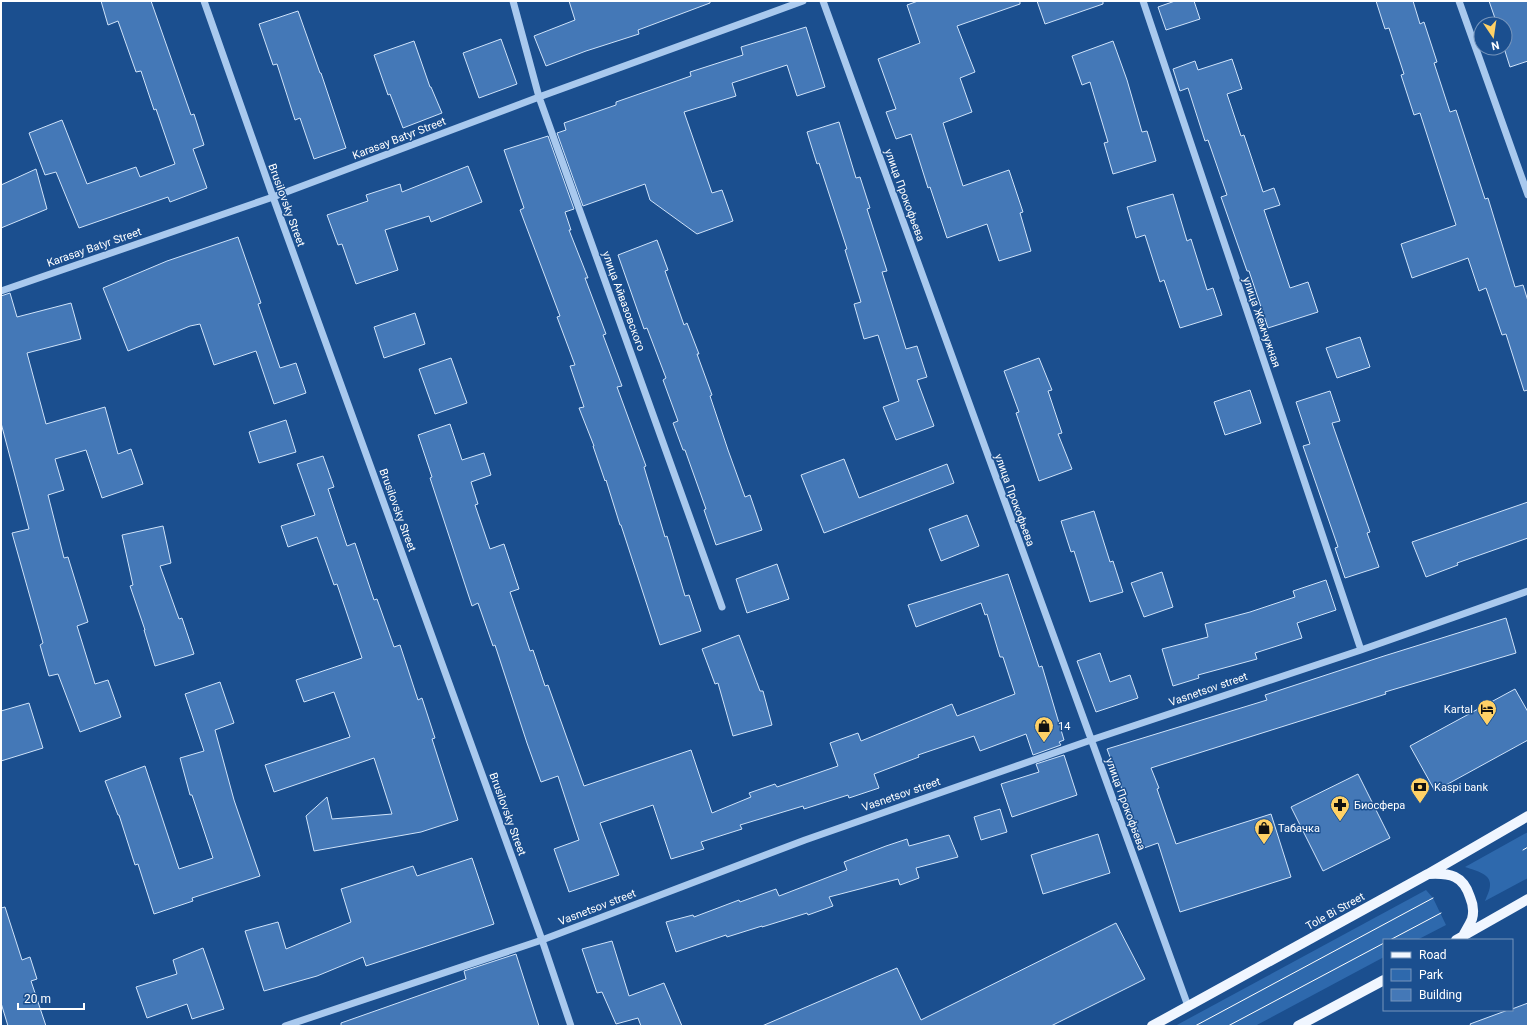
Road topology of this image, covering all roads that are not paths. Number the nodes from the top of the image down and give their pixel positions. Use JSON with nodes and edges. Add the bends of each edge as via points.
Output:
{"nodes":[{"id":1,"x":204,"y":1,"type":"edge"},
{"id":2,"x":513,"y":1,"type":"edge"},
{"id":3,"x":803,"y":1,"type":"edge"},
{"id":4,"x":823,"y":1,"type":"edge"},
{"id":5,"x":1143,"y":1,"type":"edge"},
{"id":6,"x":1459,"y":1,"type":"edge"},
{"id":7,"x":540,"y":97,"type":"junction"},
{"id":8,"x":1528,"y":195,"type":"edge"},
{"id":9,"x":273,"y":197,"type":"junction"},
{"id":10,"x":1,"y":291,"type":"edge"},
{"id":11,"x":1528,"y":591,"type":"edge"},
{"id":12,"x":722,"y":607,"type":"dead end"},
{"id":13,"x":1361,"y":650,"type":"junction"},
{"id":14,"x":1091,"y":740,"type":"junction"},
{"id":15,"x":1528,"y":816,"type":"edge"},
{"id":16,"x":1428,"y":874,"type":"junction"},
{"id":17,"x":1528,"y":899,"type":"edge"},
{"id":18,"x":1460,"y":938,"type":"edge"},
{"id":19,"x":542,"y":940,"type":"junction"},
{"id":20,"x":1383,"y":981,"type":"edge"},
{"id":21,"x":1188,"y":1006,"type":"junction"},
{"id":22,"x":285,"y":1026,"type":"edge"},
{"id":23,"x":571,"y":1026,"type":"edge"},
{"id":24,"x":1152,"y":1026,"type":"edge"},
{"id":25,"x":1298,"y":1026,"type":"edge"}],
"edges":[{"from":1,"to":9,"type":"street","name":"Brusilovsky Street"},
{"from":2,"to":7,"type":"street","name":"улица Айвазовского"},
{"from":3,"to":7,"type":"street","name":"Karasay Batyr Street"},
{"from":4,"to":14,"type":"street","name":"улица Прокофьева"},
{"from":5,"to":13,"type":"street","name":"улица Жемчужная"},
{"from":6,"to":8,"type":"street"},
{"from":7,"to":9,"type":"street","name":"Karasay Batyr Street"},
{"from":7,"to":12,"type":"street","name":"улица Айвазовского"},
{"from":9,"to":10,"type":"street","name":"Karasay Batyr Street"},
{"from":9,"to":19,"type":"street","name":"Brusilovsky Street"},
{"from":11,"to":13,"type":"street","name":"Vasnetsov street"},
{"from":13,"to":14,"type":"street","name":"Vasnetsov street"},
{"from":14,"to":19,"type":"street","name":"Vasnetsov street","via":[[805,840]]},
{"from":14,"to":21,"type":"street","name":"улица Прокофьева"},
{"from":15,"to":16,"type":"main road","name":"Tole Bi Street"},
{"from":16,"to":18,"type":"main road","via":[[1446,873],[1458,878],[1468,889],[1473,905],[1472,918]]},
{"from":16,"to":21,"type":"main road","name":"Tole Bi Street"},
{"from":17,"to":18,"type":"main road"},
{"from":19,"to":22,"type":"street","name":"Vasnetsov street"},
{"from":19,"to":23,"type":"street","name":"Brusilovsky Street"},
{"from":20,"to":25,"type":"main road"},
{"from":21,"to":24,"type":"main road","name":"Tole Bi Street"}]}
